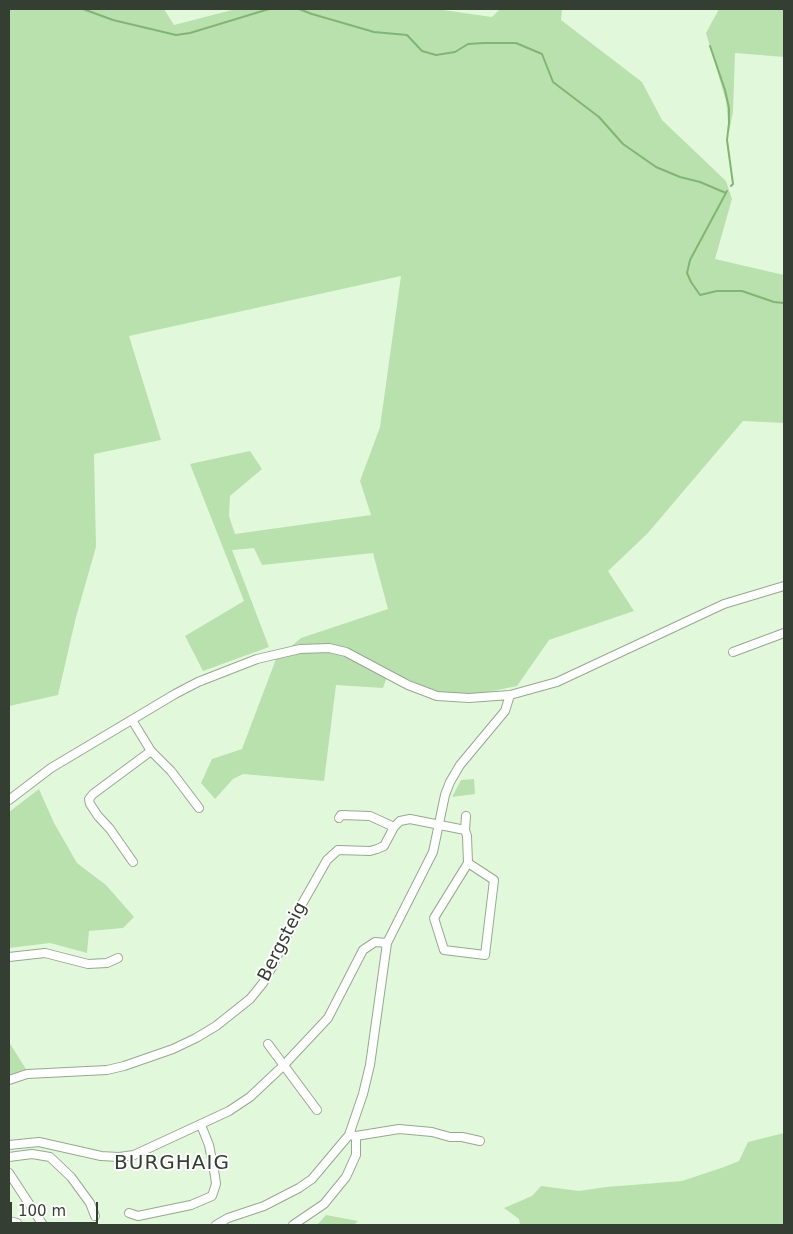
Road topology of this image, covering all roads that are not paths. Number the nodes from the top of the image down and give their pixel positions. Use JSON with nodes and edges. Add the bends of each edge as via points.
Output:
{"nodes":[{"id":1,"x":784,"y":586,"type":"edge"},
{"id":2,"x":784,"y":633,"type":"edge"},
{"id":3,"x":733,"y":652,"type":"dead end"},
{"id":4,"x":510,"y":694,"type":"junction"},
{"id":5,"x":132,"y":720,"type":"junction"},
{"id":6,"x":152,"y":751,"type":"junction"},
{"id":7,"x":9,"y":800,"type":"edge"},
{"id":8,"x":199,"y":808,"type":"dead end"},
{"id":9,"x":466,"y":816,"type":"dead end"},
{"id":10,"x":339,"y":818,"type":"dead end"},
{"id":11,"x":440,"y":825,"type":"junction"},
{"id":12,"x":394,"y":827,"type":"junction"},
{"id":13,"x":465,"y":830,"type":"junction"},
{"id":14,"x":132,"y":862,"type":"dead end"},
{"id":15,"x":468,"y":863,"type":"junction"},
{"id":16,"x":387,"y":943,"type":"junction"},
{"id":17,"x":9,"y":957,"type":"edge"},
{"id":18,"x":118,"y":958,"type":"dead end"},
{"id":19,"x":88,"y":964,"type":"junction"},
{"id":20,"x":101,"y":969,"type":"dead end"},
{"id":21,"x":268,"y":1044,"type":"dead end"},
{"id":22,"x":283,"y":1066,"type":"junction"},
{"id":23,"x":9,"y":1080,"type":"edge"},
{"id":24,"x":317,"y":1110,"type":"dead end"},
{"id":25,"x":202,"y":1125,"type":"junction"},
{"id":26,"x":353,"y":1135,"type":"junction"},
{"id":27,"x":480,"y":1141,"type":"dead end"},
{"id":28,"x":9,"y":1144,"type":"edge"},
{"id":29,"x":9,"y":1157,"type":"edge"},
{"id":30,"x":9,"y":1173,"type":"edge"},
{"id":31,"x":129,"y":1213,"type":"dead end"},
{"id":32,"x":95,"y":1216,"type":"dead end"},
{"id":33,"x":43,"y":1225,"type":"edge"},
{"id":34,"x":216,"y":1225,"type":"edge"},
{"id":35,"x":294,"y":1225,"type":"edge"}],
"edges":[{"from":1,"to":4,"type":"street","via":[[742,598],[690,619],[557,682]]},
{"from":2,"to":3,"type":"street"},
{"from":4,"to":5,"type":"street","via":[[469,698],[437,696],[408,685],[346,652],[310,649],[257,659],[175,694]]},
{"from":4,"to":11,"type":"street","via":[[505,711],[460,765],[450,782]]},
{"from":5,"to":6,"type":"street"},
{"from":5,"to":7,"type":"street","via":[[50,768]]},
{"from":6,"to":8,"type":"street"},
{"from":6,"to":14,"type":"street","via":[[89,799]]},
{"from":9,"to":13,"type":"street"},
{"from":10,"to":12,"type":"street","via":[[341,815],[370,816]]},
{"from":11,"to":12,"type":"street","via":[[410,819],[400,821]]},
{"from":11,"to":13,"type":"street"},
{"from":11,"to":16,"type":"street","via":[[433,852]]},
{"from":12,"to":23,"type":"street","name":"Bergsteig","via":[[384,846],[370,851],[338,850],[327,860],[263,982],[250,999],[216,1026],[173,1049],[124,1066],[107,1070],[27,1074]]},
{"from":13,"to":15,"type":"street"},
{"from":15,"to":15,"type":"street","via":[[434,918],[444,950],[485,955],[494,880]]},
{"from":16,"to":22,"type":"street","via":[[375,942],[363,950],[328,1018]]},
{"from":16,"to":26,"type":"street","via":[[370,1065]]},
{"from":17,"to":19,"type":"street","via":[[45,953]]},
{"from":18,"to":19,"type":"street","via":[[107,963]]},
{"from":19,"to":20,"type":"street"},
{"from":21,"to":22,"type":"street"},
{"from":22,"to":24,"type":"street"},
{"from":22,"to":25,"type":"street","via":[[250,1097]]},
{"from":25,"to":28,"type":"street","via":[[134,1156],[101,1156],[39,1142]]},
{"from":25,"to":31,"type":"street","via":[[215,1176],[212,1196],[191,1205],[138,1216]]},
{"from":26,"to":27,"type":"street","via":[[399,1129]]},
{"from":26,"to":34,"type":"street","via":[[299,1188]]},
{"from":26,"to":35,"type":"street","via":[[356,1155],[346,1177],[324,1204]]},
{"from":29,"to":32,"type":"street","via":[[32,1154],[50,1157],[72,1177]]},
{"from":30,"to":33,"type":"street"}]}
